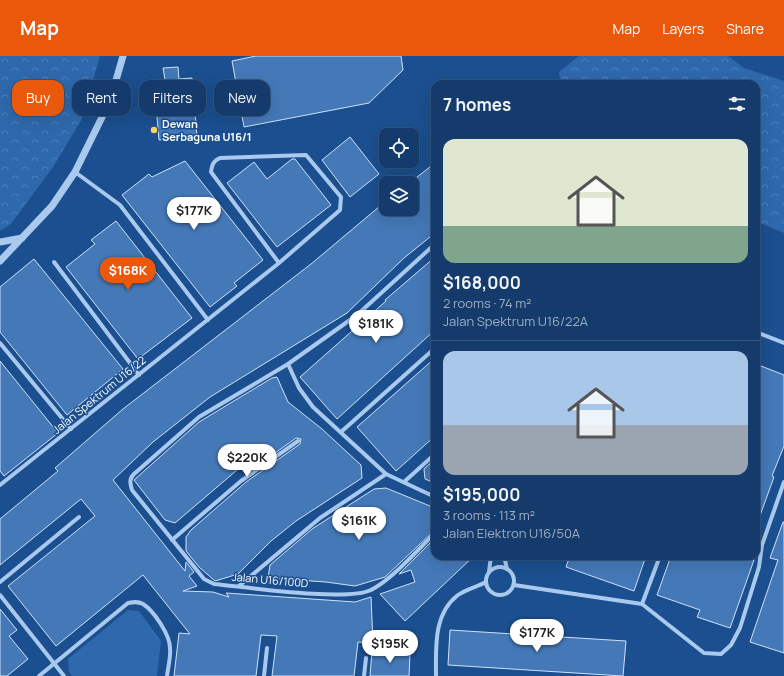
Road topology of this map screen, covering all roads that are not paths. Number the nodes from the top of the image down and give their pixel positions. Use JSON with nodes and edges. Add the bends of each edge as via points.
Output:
{"nodes":[{"id":1,"x":123,"y":56,"type":"edge"},
{"id":2,"x":75,"y":172,"type":"junction"},
{"id":3,"x":22,"y":238,"type":"junction"},
{"id":4,"x":0,"y":242,"type":"edge"},
{"id":5,"x":431,"y":248,"type":"edge"},
{"id":6,"x":1,"y":260,"type":"edge"},
{"id":7,"x":54,"y":262,"type":"dead end"},
{"id":8,"x":279,"y":263,"type":"junction"},
{"id":9,"x":208,"y":320,"type":"junction"},
{"id":10,"x":760,"y":334,"type":"edge"},
{"id":11,"x":0,"y":343,"type":"edge"},
{"id":12,"x":784,"y":343,"type":"edge"},
{"id":13,"x":431,"y":352,"type":"edge"},
{"id":14,"x":288,"y":364,"type":"junction"},
{"id":15,"x":139,"y":375,"type":"junction"},
{"id":16,"x":71,"y":429,"type":"junction"},
{"id":17,"x":342,"y":432,"type":"junction"},
{"id":18,"x":298,"y":441,"type":"dead end"},
{"id":19,"x":431,"y":458,"type":"edge"},
{"id":20,"x":386,"y":474,"type":"junction"},
{"id":21,"x":404,"y":482,"type":"junction"},
{"id":22,"x":784,"y":482,"type":"edge"},
{"id":23,"x":1,"y":483,"type":"edge"},
{"id":24,"x":431,"y":495,"type":"edge"},
{"id":25,"x":78,"y":517,"type":"dead end"},
{"id":26,"x":431,"y":537,"type":"edge"},
{"id":27,"x":172,"y":540,"type":"junction"},
{"id":28,"x":491,"y":560,"type":"edge"},
{"id":29,"x":505,"y":560,"type":"edge"},
{"id":30,"x":658,"y":560,"type":"edge"},
{"id":31,"x":760,"y":560,"type":"edge"},
{"id":32,"x":760,"y":560,"type":"edge"},
{"id":33,"x":507,"y":569,"type":"junction"},
{"id":34,"x":489,"y":573,"type":"junction"},
{"id":35,"x":0,"y":582,"type":"edge"},
{"id":36,"x":486,"y":582,"type":"junction"},
{"id":37,"x":514,"y":584,"type":"junction"},
{"id":38,"x":239,"y":586,"type":"junction"},
{"id":39,"x":0,"y":595,"type":"edge"},
{"id":40,"x":642,"y":604,"type":"junction"},
{"id":41,"x":267,"y":648,"type":"dead end"},
{"id":42,"x":366,"y":658,"type":"dead end"},
{"id":43,"x":55,"y":663,"type":"junction"},
{"id":44,"x":39,"y":676,"type":"edge"},
{"id":45,"x":64,"y":676,"type":"edge"},
{"id":46,"x":167,"y":676,"type":"edge"},
{"id":47,"x":264,"y":676,"type":"edge"},
{"id":48,"x":364,"y":676,"type":"edge"},
{"id":49,"x":436,"y":676,"type":"edge"}],
"edges":[{"from":1,"to":2,"type":"street","via":[[110,101]]},
{"from":2,"to":3,"type":"street","via":[[52,206]]},
{"from":2,"to":9,"type":"street","via":[[120,205]]},
{"from":3,"to":4,"type":"street"},
{"from":3,"to":6,"type":"street"},
{"from":5,"to":14,"type":"street","via":[[357,315]]},
{"from":7,"to":15,"type":"street"},
{"from":8,"to":8,"type":"street","name":"Jalan Spektrum U16/22","via":[[340,210],[341,198],[306,154],[215,160],[211,172]]},
{"from":8,"to":9,"type":"street","name":"Jalan Spektrum U16/22"},
{"from":9,"to":15,"type":"street","name":"Jalan Spektrum U16/22"},
{"from":10,"to":12,"type":"street"},
{"from":11,"to":16,"type":"street"},
{"from":13,"to":17,"type":"street"},
{"from":14,"to":17,"type":"street","via":[[299,388],[313,407]]},
{"from":14,"to":27,"type":"street","name":"Jalan U16/100D","via":[[199,417],[134,474],[130,483],[132,490]]},
{"from":15,"to":16,"type":"street","name":"Jalan Spektrum U16/22"},
{"from":16,"to":23,"type":"street","name":"Jalan Spektrum U16/22"},
{"from":17,"to":20,"type":"street"},
{"from":18,"to":27,"type":"street","via":[[241,481]]},
{"from":19,"to":21,"type":"street"},
{"from":20,"to":21,"type":"street"},
{"from":20,"to":38,"type":"street","via":[[320,518]]},
{"from":21,"to":24,"type":"street"},
{"from":22,"to":31,"type":"street","via":[[762,545]]},
{"from":25,"to":35,"type":"street"},
{"from":26,"to":38,"type":"street","name":"Jalan U16/100D","via":[[381,583],[360,594]]},
{"from":27,"to":38,"type":"street","name":"Jalan U16/100D","via":[[204,579],[214,584]]},
{"from":28,"to":34,"type":"street"},
{"from":29,"to":33,"type":"street"},
{"from":30,"to":40,"type":"street"},
{"from":32,"to":40,"type":"street","via":[[740,628],[731,645],[721,654],[704,653]]},
{"from":33,"to":34,"type":"street","via":[[500,567]]},
{"from":33,"to":37,"type":"street","via":[[513,576]]},
{"from":34,"to":36,"type":"street"},
{"from":36,"to":37,"type":"street","via":[[489,590],[496,595],[505,594]]},
{"from":36,"to":49,"type":"street","via":[[467,590],[445,607],[436,640]]},
{"from":37,"to":40,"type":"street"},
{"from":39,"to":43,"type":"street"},
{"from":41,"to":47,"type":"street"},
{"from":42,"to":48,"type":"street"},
{"from":43,"to":44,"type":"street"},
{"from":43,"to":45,"type":"street"},
{"from":43,"to":46,"type":"street","via":[[128,603],[138,602],[148,608],[166,632],[170,647]]}]}
